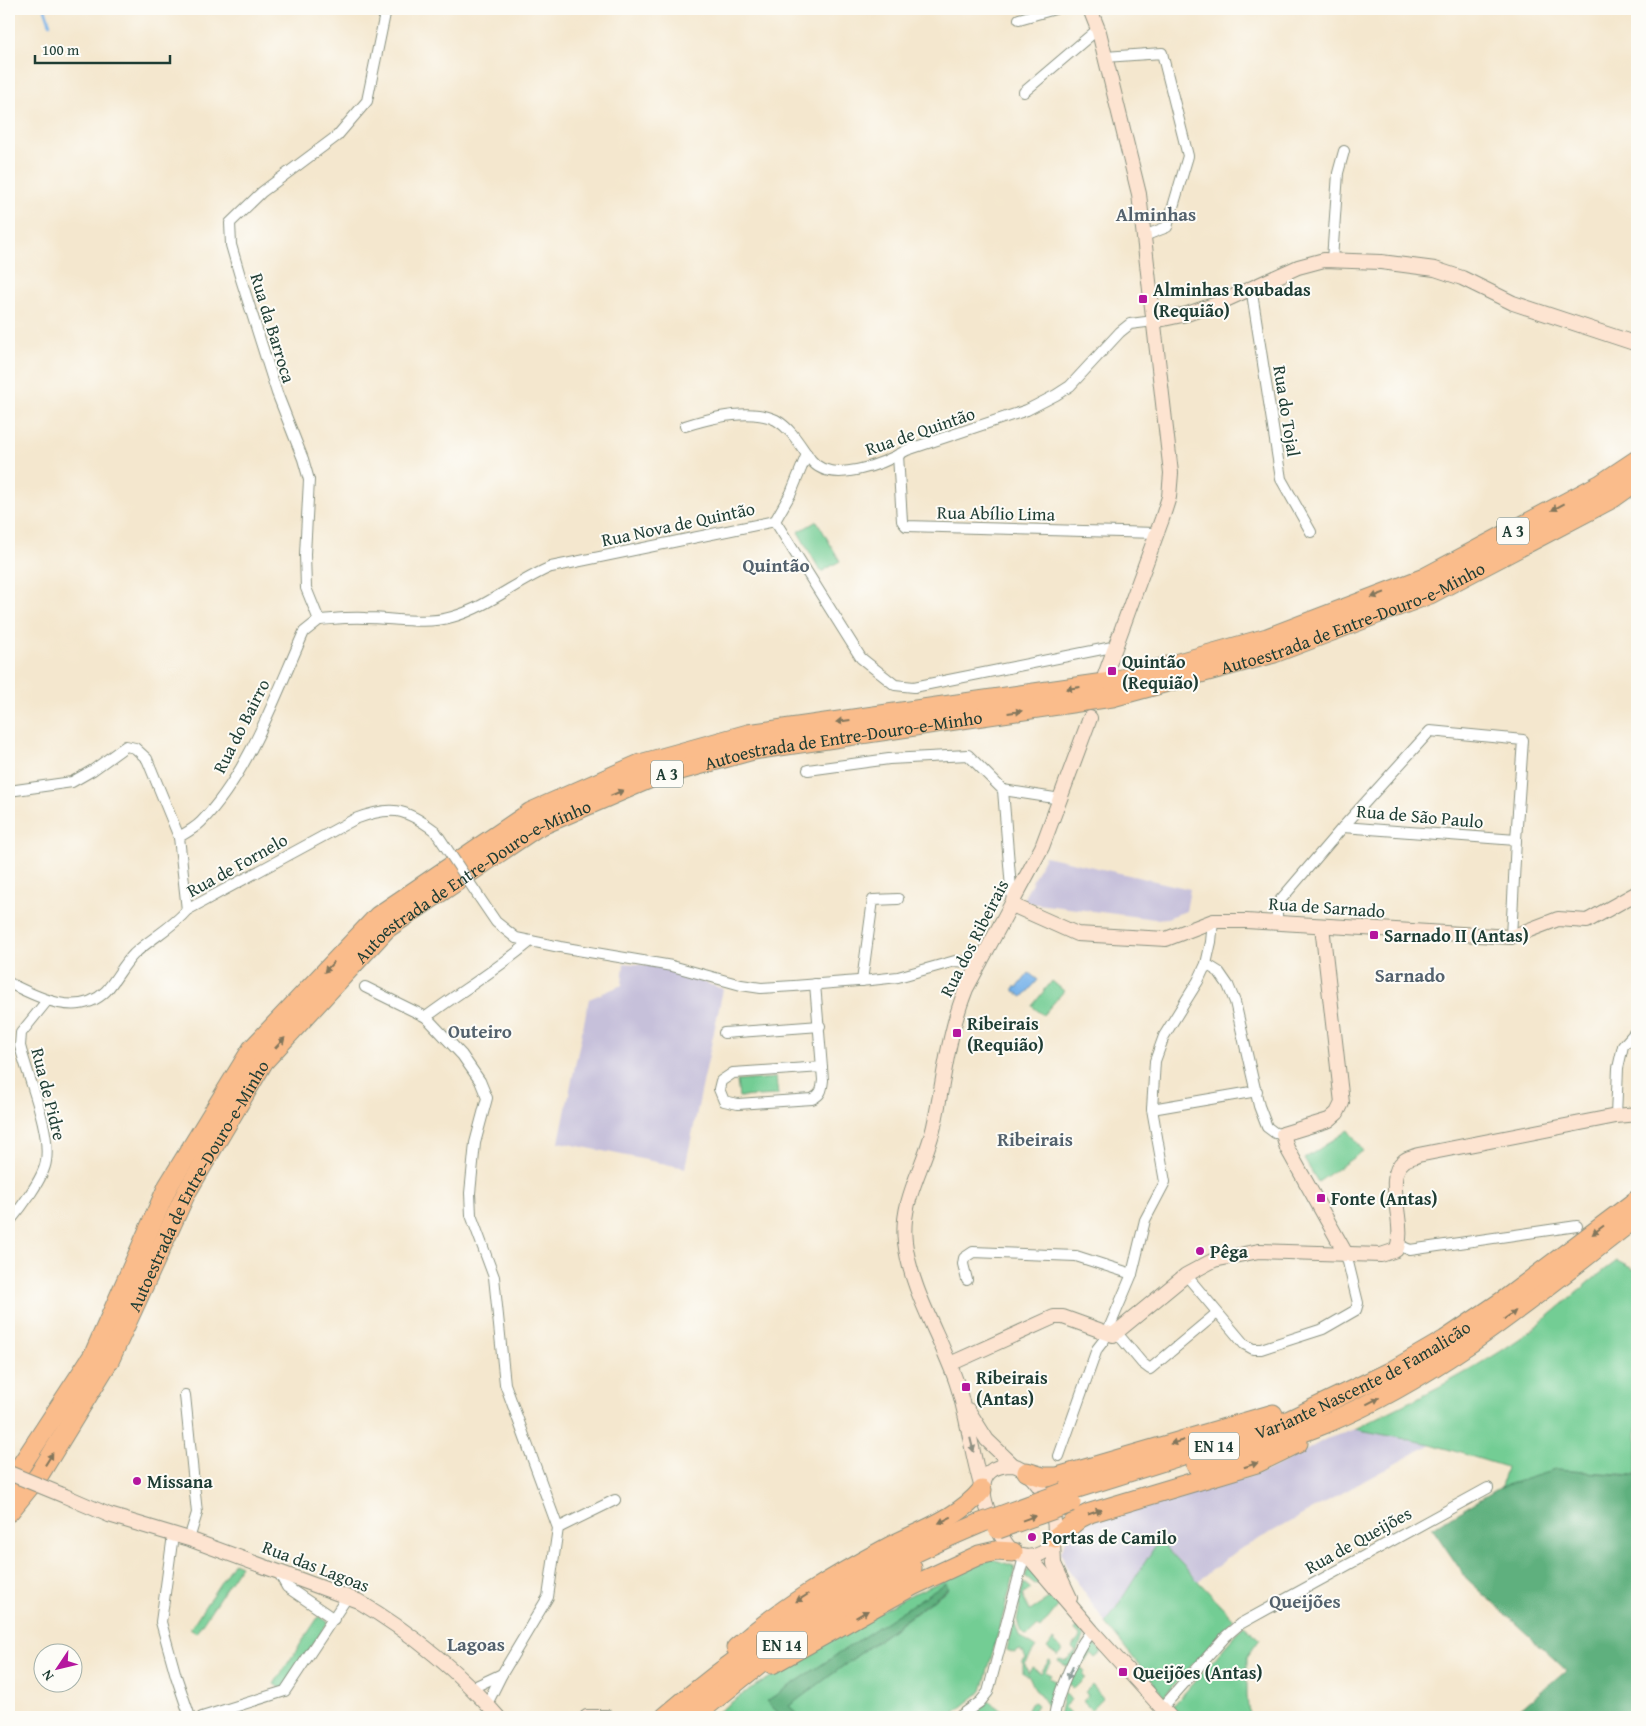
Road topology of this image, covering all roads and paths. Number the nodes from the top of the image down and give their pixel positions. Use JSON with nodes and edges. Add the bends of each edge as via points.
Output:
{"nodes":[{"id":1,"x":386,"y":9,"type":"edge"},
{"id":2,"x":1055,"y":9,"type":"edge"},
{"id":3,"x":1090,"y":9,"type":"edge"},
{"id":4,"x":1018,"y":19,"type":"dead end"},
{"id":5,"x":1098,"y":29,"type":"junction"},
{"id":6,"x":1105,"y":56,"type":"junction"},
{"id":7,"x":1024,"y":92,"type":"dead end"},
{"id":8,"x":1344,"y":151,"type":"dead end"},
{"id":9,"x":1144,"y":236,"type":"junction"},
{"id":10,"x":1332,"y":260,"type":"junction"},
{"id":11,"x":1251,"y":287,"type":"junction"},
{"id":12,"x":1154,"y":321,"type":"junction"},
{"id":13,"x":1637,"y":344,"type":"edge"},
{"id":14,"x":685,"y":426,"type":"dead end"},
{"id":15,"x":807,"y":454,"type":"junction"},
{"id":16,"x":898,"y":456,"type":"junction"},
{"id":17,"x":1637,"y":460,"type":"edge"},
{"id":18,"x":1637,"y":481,"type":"edge"},
{"id":19,"x":775,"y":521,"type":"junction"},
{"id":20,"x":1311,"y":532,"type":"dead end"},
{"id":21,"x":1157,"y":533,"type":"junction"},
{"id":22,"x":319,"y":620,"type":"junction"},
{"id":23,"x":1117,"y":646,"type":"junction"},
{"id":24,"x":1105,"y":675,"type":"dead end"},
{"id":25,"x":1090,"y":718,"type":"dead end"},
{"id":26,"x":808,"y":770,"type":"dead end"},
{"id":27,"x":1003,"y":790,"type":"junction"},
{"id":28,"x":9,"y":791,"type":"edge"},
{"id":29,"x":1061,"y":799,"type":"junction"},
{"id":30,"x":1343,"y":826,"type":"junction"},
{"id":31,"x":179,"y":837,"type":"junction"},
{"id":32,"x":1516,"y":840,"type":"junction"},
{"id":33,"x":1637,"y":893,"type":"edge"},
{"id":34,"x":898,"y":899,"type":"dead end"},
{"id":35,"x":1012,"y":905,"type":"junction"},
{"id":36,"x":188,"y":910,"type":"junction"},
{"id":37,"x":1213,"y":921,"type":"junction"},
{"id":38,"x":1277,"y":922,"type":"junction"},
{"id":39,"x":1322,"y":926,"type":"junction"},
{"id":40,"x":1511,"y":937,"type":"junction"},
{"id":41,"x":531,"y":941,"type":"junction"},
{"id":42,"x":982,"y":962,"type":"junction"},
{"id":43,"x":1206,"y":964,"type":"junction"},
{"id":44,"x":862,"y":981,"type":"junction"},
{"id":45,"x":9,"y":984,"type":"edge"},
{"id":46,"x":815,"y":984,"type":"junction"},
{"id":47,"x":365,"y":987,"type":"dead end"},
{"id":48,"x":46,"y":1002,"type":"junction"},
{"id":49,"x":426,"y":1017,"type":"junction"},
{"id":50,"x":820,"y":1026,"type":"junction"},
{"id":51,"x":1637,"y":1030,"type":"edge"},
{"id":52,"x":724,"y":1033,"type":"dead end"},
{"id":53,"x":822,"y":1067,"type":"junction"},
{"id":54,"x":1256,"y":1091,"type":"junction"},
{"id":55,"x":1152,"y":1109,"type":"junction"},
{"id":56,"x":1637,"y":1114,"type":"edge"},
{"id":57,"x":1616,"y":1116,"type":"junction"},
{"id":58,"x":1283,"y":1134,"type":"junction"},
{"id":59,"x":1637,"y":1200,"type":"edge"},
{"id":60,"x":1637,"y":1217,"type":"edge"},
{"id":61,"x":9,"y":1222,"type":"edge"},
{"id":62,"x":1577,"y":1226,"type":"dead end"},
{"id":63,"x":1399,"y":1245,"type":"junction"},
{"id":64,"x":1346,"y":1254,"type":"junction"},
{"id":65,"x":1132,"y":1274,"type":"junction"},
{"id":66,"x":1186,"y":1275,"type":"junction"},
{"id":67,"x":967,"y":1280,"type":"dead end"},
{"id":68,"x":1217,"y":1313,"type":"junction"},
{"id":69,"x":1111,"y":1334,"type":"junction"},
{"id":70,"x":950,"y":1364,"type":"junction"},
{"id":71,"x":1358,"y":1389,"type":"junction"},
{"id":72,"x":185,"y":1395,"type":"dead end"},
{"id":73,"x":963,"y":1401,"type":"junction"},
{"id":74,"x":1329,"y":1422,"type":"junction"},
{"id":75,"x":1059,"y":1456,"type":"dead end"},
{"id":76,"x":1020,"y":1468,"type":"junction"},
{"id":77,"x":9,"y":1473,"type":"edge"},
{"id":78,"x":9,"y":1484,"type":"edge"},
{"id":79,"x":1488,"y":1488,"type":"dead end"},
{"id":80,"x":982,"y":1489,"type":"junction"},
{"id":81,"x":1068,"y":1497,"type":"junction"},
{"id":82,"x":615,"y":1500,"type":"dead end"},
{"id":83,"x":9,"y":1512,"type":"edge"},
{"id":84,"x":558,"y":1528,"type":"junction"},
{"id":85,"x":984,"y":1528,"type":"junction"},
{"id":86,"x":173,"y":1535,"type":"junction"},
{"id":87,"x":189,"y":1539,"type":"junction"},
{"id":88,"x":1054,"y":1541,"type":"junction"},
{"id":89,"x":1022,"y":1555,"type":"junction"},
{"id":90,"x":278,"y":1571,"type":"junction"},
{"id":91,"x":348,"y":1596,"type":"junction"},
{"id":92,"x":1074,"y":1608,"type":"junction"},
{"id":93,"x":334,"y":1619,"type":"junction"},
{"id":94,"x":1092,"y":1631,"type":"junction"},
{"id":95,"x":502,"y":1674,"type":"junction"},
{"id":96,"x":709,"y":1680,"type":"junction"},
{"id":97,"x":472,"y":1688,"type":"junction"},
{"id":98,"x":727,"y":1688,"type":"junction"},
{"id":99,"x":487,"y":1704,"type":"junction"},
{"id":100,"x":1166,"y":1713,"type":"edge"},
{"id":101,"x":190,"y":1717,"type":"edge"},
{"id":102,"x":202,"y":1717,"type":"edge"},
{"id":103,"x":498,"y":1717,"type":"edge"},
{"id":104,"x":587,"y":1717,"type":"edge"},
{"id":105,"x":607,"y":1717,"type":"edge"},
{"id":106,"x":665,"y":1717,"type":"edge"},
{"id":107,"x":693,"y":1717,"type":"edge"},
{"id":108,"x":959,"y":1717,"type":"edge"},
{"id":109,"x":1054,"y":1717,"type":"edge"}],
"edges":[{"from":1,"to":22,"type":"street","name":"Rua da Barroca","via":[[367,101],[337,136],[262,192],[230,223],[231,245],[240,276],[277,394],[309,480],[306,588]]},
{"from":2,"to":4,"type":"street"},
{"from":3,"to":5,"type":"main road"},
{"from":5,"to":6,"type":"main road"},
{"from":5,"to":7,"type":"street"},
{"from":6,"to":9,"type":"main road","via":[[1139,194]]},
{"from":6,"to":9,"type":"street","via":[[1162,52],[1188,156],[1167,228]]},
{"from":8,"to":10,"type":"street","via":[[1338,173]]},
{"from":9,"to":12,"type":"main road"},
{"from":10,"to":11,"type":"main road","via":[[1298,266]]},
{"from":10,"to":13,"type":"main road","via":[[1435,269],[1513,302]]},
{"from":11,"to":12,"type":"main road","via":[[1195,312]]},
{"from":11,"to":20,"type":"street","name":"Rua do Tojal","via":[[1281,479]]},
{"from":12,"to":16,"type":"street","name":"Rua de Quintão","via":[[1130,324],[1070,386],[1027,410],[907,450]]},
{"from":12,"to":21,"type":"main road","via":[[1171,473],[1168,497]]},
{"from":14,"to":15,"type":"street","name":"Rua de Quintão","via":[[746,415],[769,418],[793,434]]},
{"from":15,"to":16,"type":"street","name":"Rua de Quintão","via":[[821,469],[833,472],[849,472]]},
{"from":15,"to":19,"type":"street","via":[[791,494]]},
{"from":16,"to":21,"type":"street","name":"Rua Abílio Lima","via":[[902,521],[906,526]]},
{"from":17,"to":78,"type":"highway","name":"Autoestrada de Entre-Douro-e-Minho","number":"A 3","one_way":true,"via":[[1601,484],[1424,578],[1267,638],[1111,682],[748,734],[640,764],[531,812],[378,916],[252,1049],[168,1186],[94,1354]]},
{"from":83,"to":18,"type":"highway","name":"Autoestrada de Entre-Douro-e-Minho","number":"A 3","one_way":true,"via":[[39,1475],[110,1359],[186,1193],[264,1061],[386,929],[537,827],[651,778],[753,750],[1112,697],[1274,653],[1430,594],[1613,498]]},
{"from":19,"to":22,"type":"street","name":"Rua Nova de Quintão","via":[[551,567],[451,617],[433,620],[361,617]]},
{"from":19,"to":23,"type":"street","name":"Rua Nova de Quintão","via":[[862,658],[895,685],[914,687]]},
{"from":21,"to":23,"type":"main road"},
{"from":22,"to":31,"type":"street","name":"Rua do Bairro","via":[[304,632],[252,748],[227,788],[200,823]]},
{"from":23,"to":24,"type":"main road"},
{"from":25,"to":29,"type":"main road","name":"Rua dos Ribeirais"},
{"from":26,"to":27,"type":"street","via":[[889,759],[968,755]]},
{"from":27,"to":29,"type":"street"},
{"from":27,"to":35,"type":"street"},
{"from":28,"to":31,"type":"street","via":[[72,782],[126,746],[136,748],[147,759]]},
{"from":29,"to":35,"type":"main road","name":"Rua dos Ribeirais","via":[[1042,847]]},
{"from":30,"to":32,"type":"street","name":"Rua de São Paulo"},
{"from":30,"to":32,"type":"street","via":[[1430,731],[1523,740]]},
{"from":30,"to":38,"type":"street","name":"Rua de São Paulo","via":[[1277,904]]},
{"from":31,"to":36,"type":"street"},
{"from":32,"to":40,"type":"street"},
{"from":33,"to":40,"type":"main road","name":"Rua de Sarnado","via":[[1587,921],[1558,919]]},
{"from":34,"to":44,"type":"street","via":[[873,900]]},
{"from":35,"to":37,"type":"main road","name":"Rua de Sarnado","via":[[1077,934],[1166,939]]},
{"from":35,"to":42,"type":"main road","name":"Rua dos Ribeirais"},
{"from":36,"to":41,"type":"street","name":"Rua de Fornelo","bridge":true,"via":[[332,831],[376,811],[397,810],[416,816],[435,831],[496,922],[516,938]]},
{"from":36,"to":48,"type":"street","name":"Rua de Fornelo","via":[[133,956],[97,997],[79,1003]]},
{"from":37,"to":38,"type":"main road","name":"Rua de Sarnado"},
{"from":37,"to":43,"type":"street"},
{"from":38,"to":39,"type":"main road","name":"Rua de Sarnado"},
{"from":39,"to":40,"type":"main road","name":"Rua de Sarnado"},
{"from":39,"to":58,"type":"main road","via":[[1342,1103],[1329,1120]]},
{"from":41,"to":46,"type":"street","name":"Rua de Fornelo","via":[[672,966],[741,985],[761,988]]},
{"from":41,"to":49,"type":"street","via":[[501,966]]},
{"from":42,"to":44,"type":"street","name":"Rua de Fornelo","via":[[955,961],[898,977]]},
{"from":42,"to":70,"type":"main road","name":"Rua dos Ribeirais","via":[[966,989],[956,1016],[934,1126],[905,1211],[905,1242],[913,1278]]},
{"from":43,"to":54,"type":"street","via":[[1228,985],[1235,1002]]},
{"from":43,"to":55,"type":"street","via":[[1164,1036],[1153,1072]]},
{"from":44,"to":46,"type":"street","name":"Rua de Fornelo"},
{"from":45,"to":48,"type":"street"},
{"from":46,"to":50,"type":"street"},
{"from":47,"to":49,"type":"street"},
{"from":48,"to":61,"type":"street","name":"Rua de Pidre","via":[[21,1033],[20,1046],[47,1140],[46,1162],[25,1204]]},
{"from":49,"to":84,"type":"street","via":[[462,1056],[480,1081],[487,1098],[475,1143],[470,1215],[494,1277],[505,1384]]},
{"from":50,"to":52,"type":"street"},
{"from":50,"to":53,"type":"street"},
{"from":51,"to":57,"type":"street","via":[[1623,1046],[1618,1068]]},
{"from":53,"to":53,"type":"street","via":[[822,1091],[812,1099],[731,1104],[720,1095],[720,1082],[733,1073]]},
{"from":54,"to":55,"type":"street"},
{"from":54,"to":58,"type":"street","via":[[1267,1127]]},
{"from":55,"to":65,"type":"street","via":[[1164,1182],[1145,1220]]},
{"from":56,"to":57,"type":"main road"},
{"from":57,"to":63,"type":"main road","via":[[1418,1155],[1404,1161],[1396,1174],[1395,1189],[1401,1237]]},
{"from":58,"to":64,"type":"main road","via":[[1287,1148]]},
{"from":59,"to":71,"type":"highway","name":"Variante Nascente de Famalicão","number":"EN 14","one_way":true,"via":[[1476,1319],[1412,1360]]},
{"from":74,"to":60,"type":"highway","name":"Variante Nascente de Famalicão","number":"EN 14","one_way":true,"via":[[1399,1387],[1479,1338]]},
{"from":62,"to":63,"type":"street","via":[[1410,1250]]},
{"from":63,"to":64,"type":"main road","via":[[1396,1250],[1381,1255]]},
{"from":64,"to":66,"type":"main road","via":[[1259,1251],[1214,1260]]},
{"from":64,"to":68,"type":"street","via":[[1358,1303],[1356,1310],[1323,1330],[1261,1350],[1253,1349],[1244,1344]]},
{"from":65,"to":67,"type":"street","via":[[1076,1256],[973,1252],[964,1258]]},
{"from":65,"to":69,"type":"street"},
{"from":66,"to":68,"type":"street"},
{"from":66,"to":69,"type":"main road"},
{"from":68,"to":69,"type":"street","via":[[1150,1369]]},
{"from":69,"to":70,"type":"main road","via":[[1063,1317],[1054,1317]]},
{"from":69,"to":75,"type":"street","via":[[1097,1349]]},
{"from":70,"to":73,"type":"main road","name":"Rua dos Ribeirais"},
{"from":71,"to":76,"type":"highway","one_way":true,"via":[[1057,1477],[1042,1477]]},
{"from":71,"to":81,"type":"highway","name":"Variante Nascente de Famalicão","number":"EN 14","via":[[1278,1425]]},
{"from":72,"to":87,"type":"street","via":[[197,1513]]},
{"from":73,"to":76,"type":"main road","via":[[986,1440]]},
{"from":73,"to":80,"type":"main road","one_way":true},
{"from":74,"to":81,"type":"highway","name":"Variante Nascente de Famalicão","number":"EN 14","via":[[1273,1442]]},
{"from":88,"to":74,"type":"highway","one_way":true,"via":[[1090,1513],[1267,1459]]},
{"from":76,"to":80,"type":"main road","via":[[998,1467],[991,1472]]},
{"from":76,"to":88,"type":"main road","via":[[1037,1484],[1054,1516]]},
{"from":77,"to":86,"type":"main road","name":"Rua das Lagoas","bridge":true,"via":[[109,1515]]},
{"from":79,"to":100,"type":"street","name":"Rua de Queijões","via":[[1240,1624],[1226,1636]]},
{"from":80,"to":89,"type":"main road","via":[[986,1508],[1007,1546]]},
{"from":80,"to":96,"type":"highway","one_way":true,"via":[[954,1516],[873,1556],[783,1610],[735,1649]]},
{"from":81,"to":85,"type":"highway","name":"Variante Nascente de Famalicão","number":"EN 14","bridge":true},
{"from":82,"to":84,"type":"street"},
{"from":84,"to":95,"type":"street","via":[[548,1597]]},
{"from":85,"to":96,"type":"highway","name":"Variante Nascente de Famalicão","number":"EN 14","via":[[916,1552],[851,1586],[784,1627]]},
{"from":85,"to":98,"type":"highway","name":"Variante Nascente de Famalicão","number":"EN 14","via":[[842,1606],[792,1638]]},
{"from":86,"to":87,"type":"main road","name":"Rua das Lagoas"},
{"from":86,"to":101,"type":"street","via":[[161,1622]]},
{"from":87,"to":90,"type":"main road","name":"Rua das Lagoas"},
{"from":88,"to":89,"type":"main road","via":[[1044,1552]]},
{"from":88,"to":92,"type":"main road","via":[[1054,1564]]},
{"from":89,"to":92,"type":"main road"},
{"from":98,"to":89,"type":"highway","one_way":true,"via":[[912,1586],[986,1552]]},
{"from":89,"to":108,"type":"street","via":[[988,1692]]},
{"from":90,"to":91,"type":"main road","name":"Rua das Lagoas"},
{"from":90,"to":93,"type":"street","via":[[287,1587]]},
{"from":91,"to":93,"type":"street"},
{"from":91,"to":97,"type":"main road","name":"Rua das Lagoas","via":[[427,1648]]},
{"from":92,"to":94,"type":"main road"},
{"from":93,"to":102,"type":"street","via":[[285,1691]]},
{"from":94,"to":100,"type":"main road"},
{"from":94,"to":109,"type":"street","one_way":true,"via":[[1071,1670]]},
{"from":95,"to":97,"type":"street"},
{"from":95,"to":99,"type":"street"},
{"from":96,"to":106,"type":"highway","name":"Variante Nascente de Famalicão","number":"EN 14"},
{"from":97,"to":99,"type":"main road","name":"Rua das Lagoas"},
{"from":98,"to":107,"type":"highway","name":"Variante Nascente de Famalicão","number":"EN 14"},
{"from":99,"to":103,"type":"main road","name":"Rua das Lagoas"},
{"from":104,"to":105,"type":"main road"}]}
